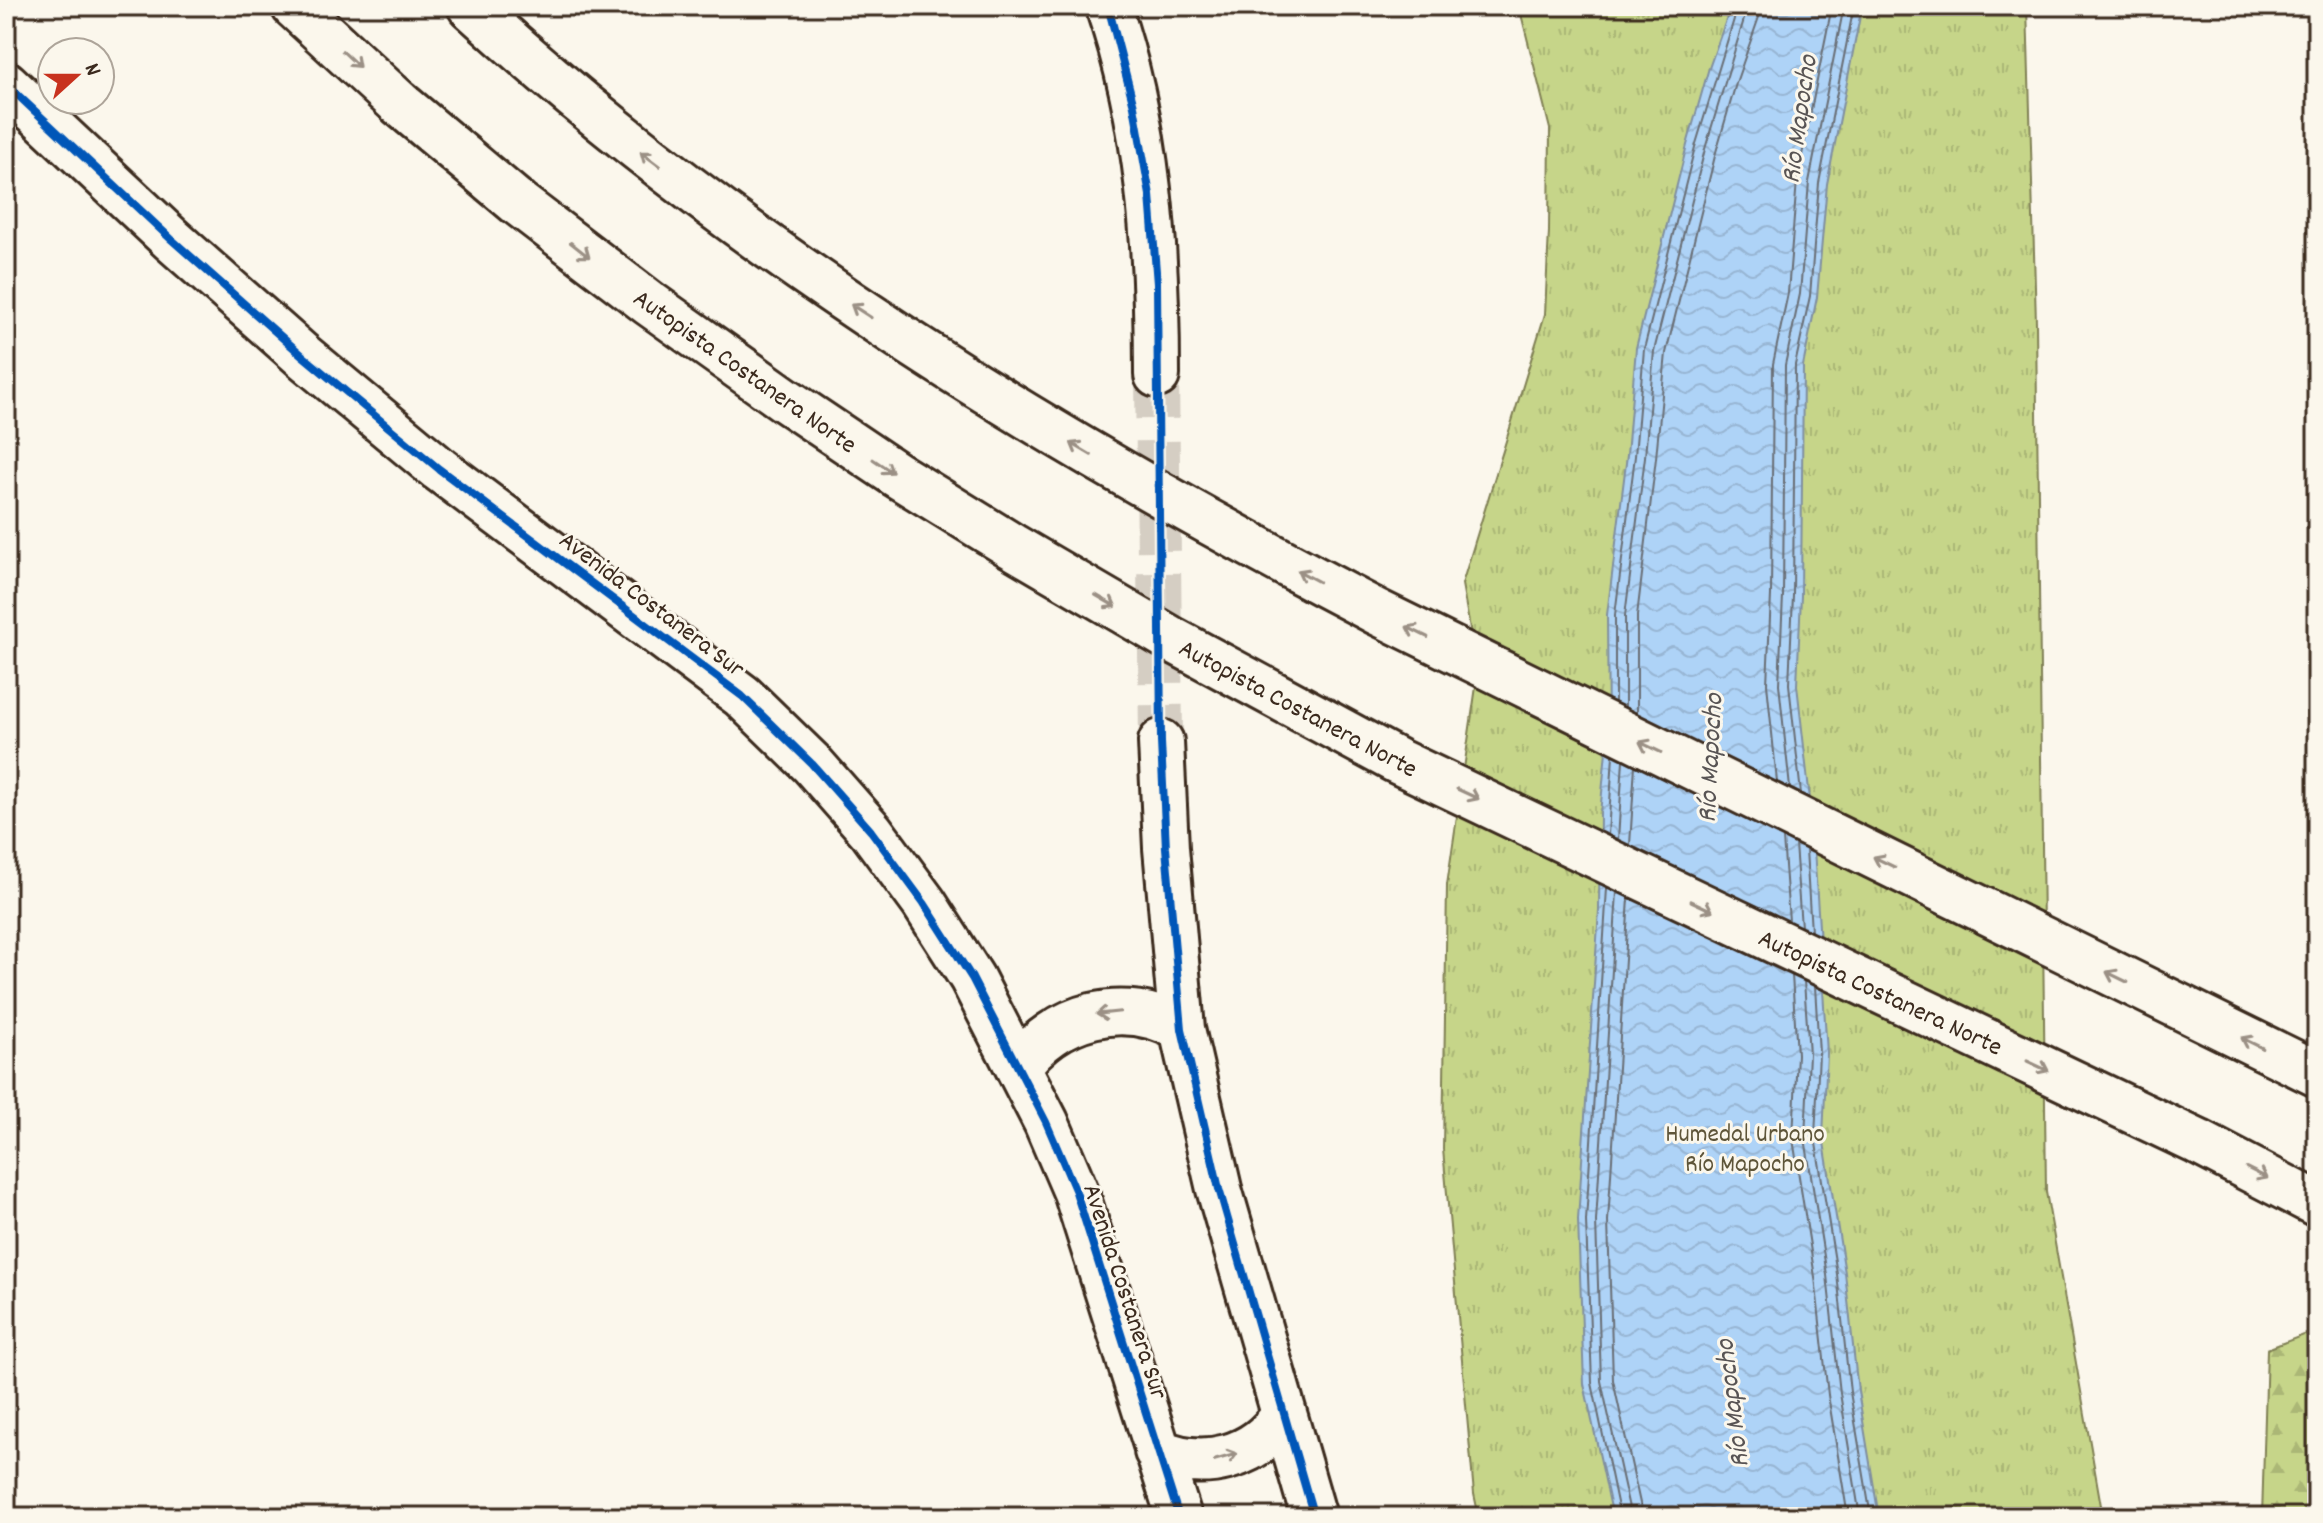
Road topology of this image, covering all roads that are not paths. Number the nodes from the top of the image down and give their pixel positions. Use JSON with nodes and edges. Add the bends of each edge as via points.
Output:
{"nodes":[{"id":1,"x":294,"y":6,"type":"edge"},
{"id":2,"x":470,"y":6,"type":"edge"},
{"id":3,"x":1108,"y":6,"type":"edge"},
{"id":4,"x":6,"y":84,"type":"edge"},
{"id":5,"x":1157,"y":375,"type":"tunnel mouth"},
{"id":6,"x":1161,"y":742,"type":"tunnel mouth"},
{"id":7,"x":1182,"y":1029,"type":"junction"},
{"id":8,"x":1018,"y":1067,"type":"junction"},
{"id":9,"x":2317,"y":1074,"type":"edge"},
{"id":10,"x":2317,"y":1204,"type":"edge"},
{"id":11,"x":1283,"y":1416,"type":"junction"},
{"id":12,"x":1157,"y":1451,"type":"junction"},
{"id":13,"x":1179,"y":1517,"type":"edge"},
{"id":14,"x":1314,"y":1517,"type":"edge"}],
"edges":[{"from":1,"to":10,"type":"main road","name":"Autopista Costanera Norte","one_way":true,"via":[[518,203],[649,303],[897,475],[1012,546],[1397,761],[2198,1142]]},
{"from":9,"to":2,"type":"main road","one_way":true,"via":[[1377,612],[1107,465],[840,297],[642,153]]},
{"from":3,"to":5,"type":"main road","via":[[1150,195]]},
{"from":4,"to":8,"type":"main road","name":"Avenida Costanera Sur","via":[[303,356],[439,469],[742,696],[812,764],[891,858],[972,978]]},
{"from":6,"to":7,"type":"main road"},
{"from":7,"to":8,"type":"main road","one_way":true,"via":[[1142,1013],[1097,1013],[1048,1035]]},
{"from":7,"to":11,"type":"main road","via":[[1219,1189]]},
{"from":8,"to":12,"type":"main road","name":"Avenida Costanera Sur","via":[[1076,1192]]},
{"from":12,"to":11,"type":"main road","one_way":true,"via":[[1189,1461],[1222,1459],[1261,1440]]},
{"from":11,"to":14,"type":"main road"},
{"from":12,"to":13,"type":"main road","name":"Avenida Costanera Sur"}]}
